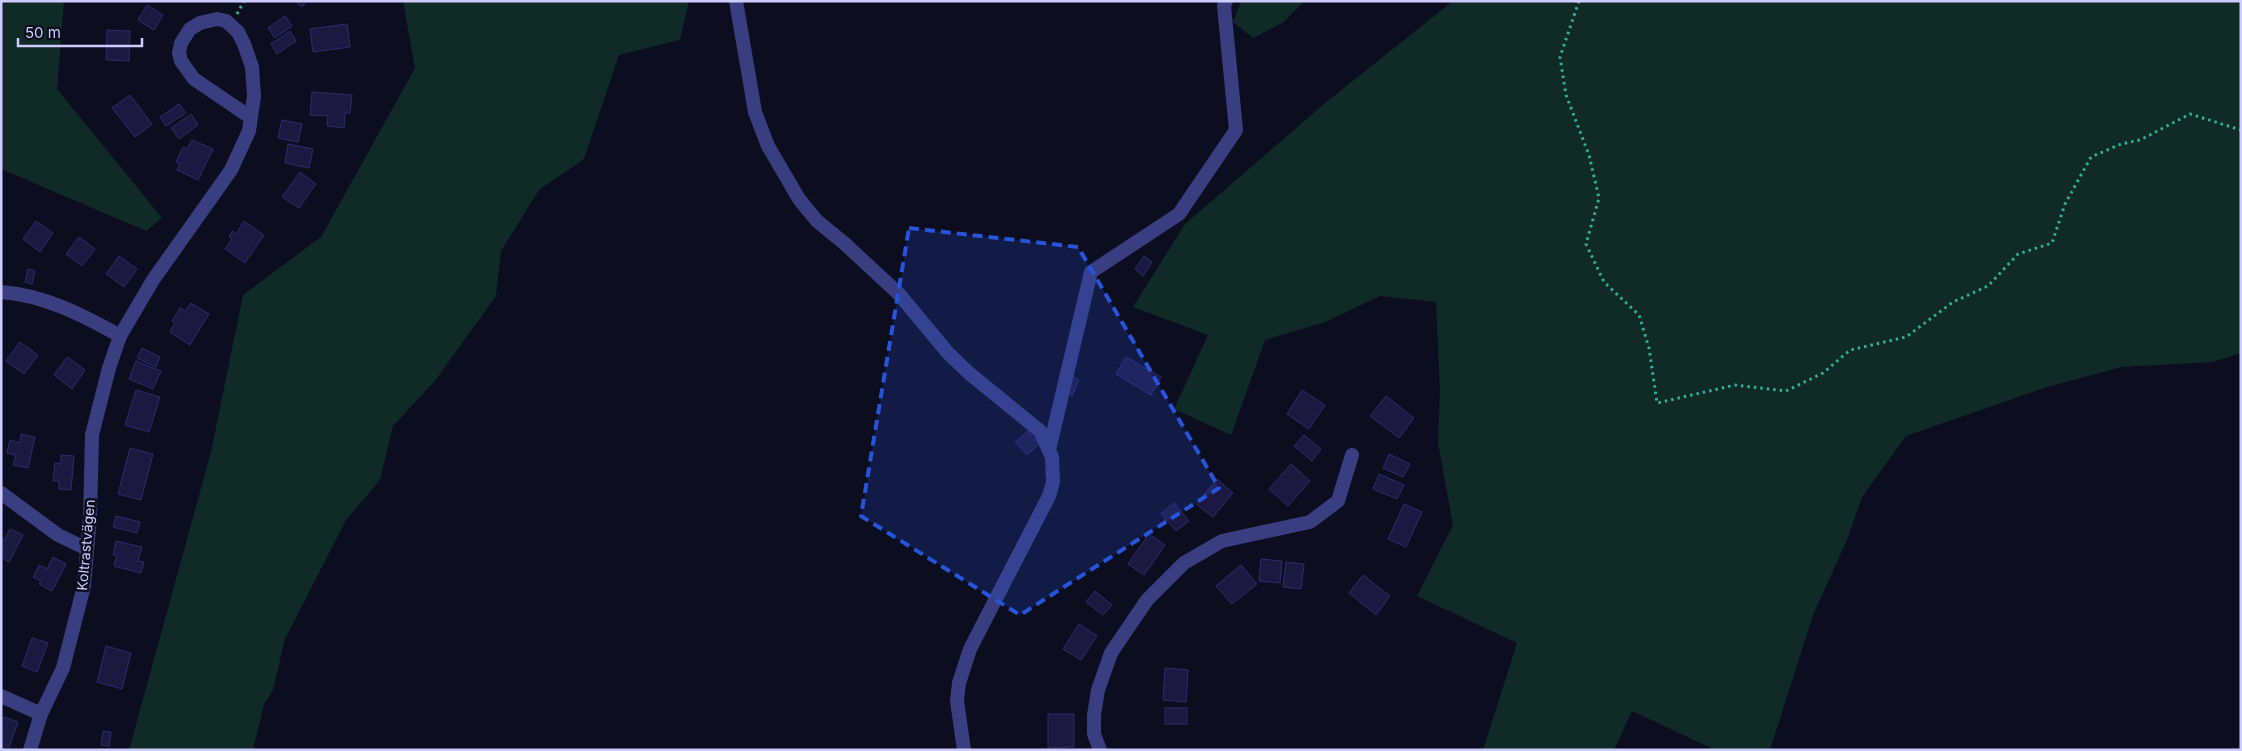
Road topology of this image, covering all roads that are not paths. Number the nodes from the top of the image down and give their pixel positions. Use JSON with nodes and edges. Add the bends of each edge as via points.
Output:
{"nodes":[{"id":1,"x":736,"y":1,"type":"edge"},
{"id":2,"x":1226,"y":1,"type":"edge"},
{"id":3,"x":250,"y":117,"type":"junction"},
{"id":4,"x":1,"y":292,"type":"edge"},
{"id":5,"x":120,"y":336,"type":"junction"},
{"id":6,"x":1049,"y":450,"type":"junction"},
{"id":7,"x":1352,"y":455,"type":"dead end"},
{"id":8,"x":1,"y":493,"type":"edge"},
{"id":9,"x":87,"y":549,"type":"junction"},
{"id":10,"x":1,"y":696,"type":"edge"},
{"id":11,"x":41,"y":714,"type":"junction"},
{"id":12,"x":30,"y":750,"type":"edge"},
{"id":13,"x":964,"y":750,"type":"edge"},
{"id":14,"x":1100,"y":750,"type":"edge"}],
"edges":[{"from":1,"to":6,"type":"street","via":[[755,112],[768,146],[799,199],[817,221],[899,294],[948,353],[1040,432]]},
{"from":2,"to":6,"type":"street","via":[[1236,130],[1179,214],[1091,272]]},
{"from":3,"to":3,"type":"street","name":"Koltrastvägen","via":[[254,96],[252,66],[238,32],[230,24],[217,19],[190,29],[181,43],[181,61],[194,79]]},
{"from":3,"to":5,"type":"street","name":"Koltrastvägen","via":[[249,131],[230,170],[153,280]]},
{"from":4,"to":5,"type":"street","via":[[39,298]]},
{"from":5,"to":9,"type":"street","name":"Koltrastvägen","via":[[92,435]]},
{"from":6,"to":13,"type":"street","via":[[1054,469],[1049,496],[970,649],[959,683],[957,701]]},
{"from":7,"to":14,"type":"street","via":[[1338,501],[1310,522],[1222,541],[1184,563],[1147,600],[1110,653],[1098,690],[1094,734]]},
{"from":8,"to":9,"type":"street","via":[[58,535]]},
{"from":9,"to":11,"type":"street","name":"Koltrastvägen","via":[[84,586],[66,658]]},
{"from":10,"to":11,"type":"street"},
{"from":11,"to":12,"type":"street","name":"Koltrastvägen"}]}
